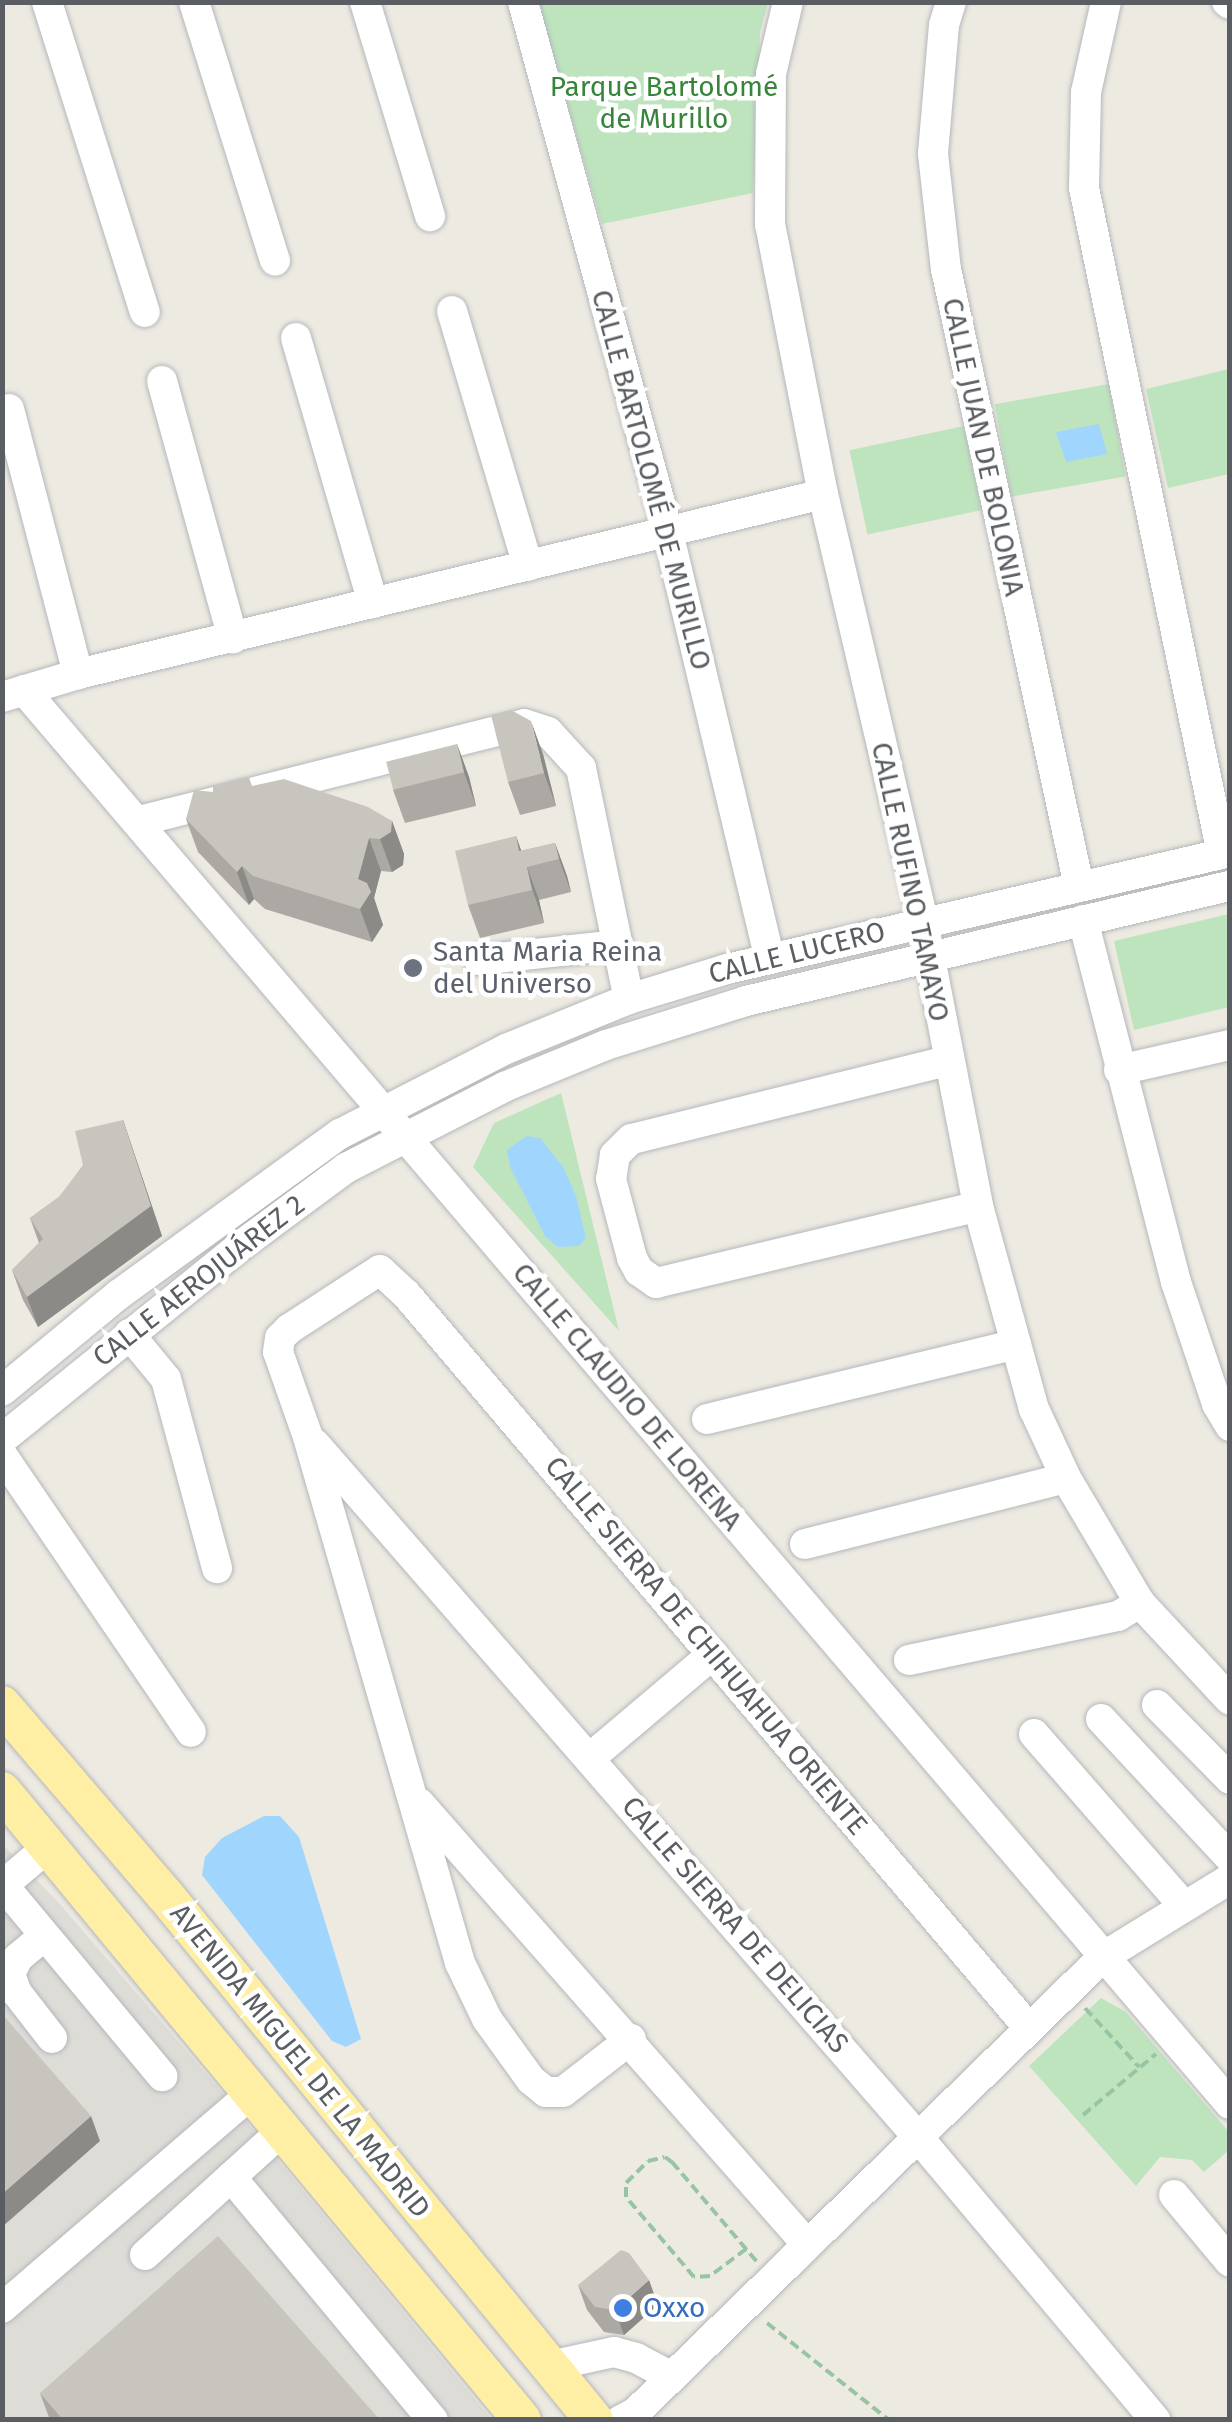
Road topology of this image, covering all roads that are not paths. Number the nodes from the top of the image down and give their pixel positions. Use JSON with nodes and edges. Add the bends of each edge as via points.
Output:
{"nodes":[{"id":1,"x":47,"y":2,"type":"edge"},
{"id":2,"x":194,"y":2,"type":"edge"},
{"id":3,"x":364,"y":2,"type":"edge"},
{"id":4,"x":523,"y":2,"type":"edge"},
{"id":5,"x":788,"y":2,"type":"edge"},
{"id":6,"x":951,"y":2,"type":"edge"},
{"id":7,"x":1106,"y":2,"type":"edge"},
{"id":8,"x":430,"y":216,"type":"dead end"},
{"id":9,"x":275,"y":261,"type":"dead end"},
{"id":10,"x":452,"y":311,"type":"dead end"},
{"id":11,"x":145,"y":312,"type":"dead end"},
{"id":12,"x":296,"y":338,"type":"dead end"},
{"id":13,"x":162,"y":381,"type":"dead end"},
{"id":14,"x":9,"y":409,"type":"dead end"},
{"id":15,"x":823,"y":494,"type":"junction"},
{"id":16,"x":668,"y":532,"type":"junction"},
{"id":17,"x":528,"y":566,"type":"junction"},
{"id":18,"x":372,"y":603,"type":"junction"},
{"id":19,"x":233,"y":638,"type":"junction"},
{"id":20,"x":78,"y":674,"type":"junction"},
{"id":21,"x":13,"y":693,"type":"edge"},
{"id":22,"x":139,"y":820,"type":"junction"},
{"id":23,"x":1226,"y":853,"type":"edge"},
{"id":24,"x":1079,"y":886,"type":"junction"},
{"id":25,"x":1230,"y":886,"type":"edge"},
{"id":26,"x":1082,"y":920,"type":"junction"},
{"id":27,"x":923,"y":922,"type":"junction"},
{"id":28,"x":618,"y":945,"type":"junction"},
{"id":29,"x":928,"y":956,"type":"junction"},
{"id":30,"x":770,"y":959,"type":"junction"},
{"id":31,"x":479,"y":960,"type":"dead end"},
{"id":32,"x":629,"y":999,"type":"junction"},
{"id":33,"x":1230,"y":1045,"type":"edge"},
{"id":34,"x":947,"y":1061,"type":"junction"},
{"id":35,"x":1119,"y":1070,"type":"junction"},
{"id":36,"x":384,"y":1111,"type":"junction"},
{"id":37,"x":404,"y":1136,"type":"junction"},
{"id":38,"x":978,"y":1206,"type":"junction"},
{"id":39,"x":129,"y":1334,"type":"junction"},
{"id":40,"x":1016,"y":1344,"type":"junction"},
{"id":41,"x":2,"y":1390,"type":"edge"},
{"id":42,"x":707,"y":1419,"type":"dead end"},
{"id":43,"x":1230,"y":1426,"type":"edge"},
{"id":44,"x":308,"y":1437,"type":"junction"},
{"id":45,"x":2,"y":1440,"type":"edge"},
{"id":46,"x":2,"y":1455,"type":"edge"},
{"id":47,"x":1066,"y":1478,"type":"junction"},
{"id":48,"x":806,"y":1544,"type":"dead end"},
{"id":49,"x":216,"y":1568,"type":"dead end"},
{"id":50,"x":1140,"y":1604,"type":"junction"},
{"id":51,"x":714,"y":1654,"type":"junction"},
{"id":52,"x":909,"y":1660,"type":"dead end"},
{"id":53,"x":1230,"y":1700,"type":"edge"},
{"id":54,"x":1157,"y":1705,"type":"dead end"},
{"id":55,"x":2,"y":1706,"type":"edge"},
{"id":56,"x":1101,"y":1719,"type":"dead end"},
{"id":57,"x":190,"y":1732,"type":"dead end"},
{"id":58,"x":1034,"y":1734,"type":"dead end"},
{"id":59,"x":590,"y":1758,"type":"junction"},
{"id":60,"x":1230,"y":1779,"type":"edge"},
{"id":61,"x":413,"y":1797,"type":"junction"},
{"id":62,"x":8,"y":1808,"type":"edge"},
{"id":63,"x":48,"y":1847,"type":"junction"},
{"id":64,"x":1230,"y":1858,"type":"edge"},
{"id":65,"x":1230,"y":1879,"type":"edge"},
{"id":66,"x":3,"y":1886,"type":"edge"},
{"id":67,"x":1184,"y":1906,"type":"junction"},
{"id":68,"x":44,"y":1936,"type":"junction"},
{"id":69,"x":1103,"y":1956,"type":"junction"},
{"id":70,"x":1028,"y":2026,"type":"junction"},
{"id":71,"x":52,"y":2038,"type":"dead end"},
{"id":72,"x":631,"y":2039,"type":"junction"},
{"id":73,"x":162,"y":2076,"type":"dead end"},
{"id":74,"x":254,"y":2091,"type":"junction"},
{"id":75,"x":1230,"y":2104,"type":"edge"},
{"id":76,"x":285,"y":2128,"type":"junction"},
{"id":77,"x":917,"y":2136,"type":"junction"},
{"id":78,"x":231,"y":2178,"type":"junction"},
{"id":79,"x":1174,"y":2195,"type":"dead end"},
{"id":80,"x":806,"y":2243,"type":"junction"},
{"id":81,"x":145,"y":2255,"type":"dead end"},
{"id":82,"x":1230,"y":2262,"type":"edge"},
{"id":83,"x":2,"y":2308,"type":"edge"},
{"id":84,"x":550,"y":2366,"type":"junction"},
{"id":85,"x":670,"y":2376,"type":"junction"},
{"id":86,"x":508,"y":2411,"type":"edge"},
{"id":87,"x":629,"y":2417,"type":"edge"},
{"id":88,"x":433,"y":2420,"type":"edge"},
{"id":89,"x":594,"y":2420,"type":"edge"},
{"id":90,"x":1155,"y":2420,"type":"edge"}],
"edges":[{"from":1,"to":11,"type":"street"},
{"from":2,"to":9,"type":"street"},
{"from":3,"to":8,"type":"street"},
{"from":4,"to":16,"type":"street","name":"CALLE BARTOLOMÉ DE MURILLO"},
{"from":5,"to":15,"type":"street","name":"CALLE RUFINO TAMAYO","via":[[771,74],[770,224]]},
{"from":6,"to":24,"type":"street","name":"CALLE JUAN DE BOLONIA","via":[[932,154],[946,269]]},
{"from":7,"to":23,"type":"street","via":[[1086,92],[1084,188]]},
{"from":10,"to":17,"type":"street"},
{"from":12,"to":18,"type":"street"},
{"from":13,"to":19,"type":"street"},
{"from":14,"to":20,"type":"street"},
{"from":15,"to":16,"type":"street"},
{"from":15,"to":27,"type":"street","name":"CALLE RUFINO TAMAYO"},
{"from":16,"to":17,"type":"street"},
{"from":16,"to":30,"type":"street","name":"CALLE BARTOLOMÉ DE MURILLO"},
{"from":17,"to":18,"type":"street"},
{"from":18,"to":19,"type":"street"},
{"from":19,"to":20,"type":"street"},
{"from":20,"to":21,"type":"street"},
{"from":21,"to":22,"type":"street","name":"CALLE CLAUDIO DE LORENA"},
{"from":22,"to":28,"type":"street","via":[[524,724],[558,739],[581,768]]},
{"from":22,"to":36,"type":"street","name":"CALLE CLAUDIO DE LORENA"},
{"from":23,"to":24,"type":"street","name":"CALLE LUCERO"},
{"from":24,"to":27,"type":"street","name":"CALLE LUCERO"},
{"from":25,"to":26,"type":"street","name":"CALLE LUCERO"},
{"from":26,"to":29,"type":"street","name":"CALLE LUCERO"},
{"from":26,"to":35,"type":"street"},
{"from":27,"to":29,"type":"street","name":"CALLE RUFINO TAMAYO"},
{"from":27,"to":30,"type":"street","name":"CALLE LUCERO"},
{"from":28,"to":31,"type":"street"},
{"from":28,"to":32,"type":"street"},
{"from":29,"to":34,"type":"street","name":"CALLE RUFINO TAMAYO"},
{"from":29,"to":37,"type":"street","name":"CALLE LUCERO","via":[[606,1045]]},
{"from":30,"to":32,"type":"street","name":"CALLE LUCERO"},
{"from":32,"to":36,"type":"street","name":"CALLE LUCERO","via":[[506,1049]]},
{"from":33,"to":35,"type":"street"},
{"from":34,"to":38,"type":"street","name":"CALLE RUFINO TAMAYO"},
{"from":34,"to":38,"type":"street","via":[[631,1139],[615,1155],[611,1179],[632,1258],[656,1284]]},
{"from":35,"to":43,"type":"street","via":[[1176,1282]]},
{"from":36,"to":37,"type":"street","name":"CALLE CLAUDIO DE LORENA"},
{"from":36,"to":41,"type":"street","name":"CALLE AEROJUÁREZ 2","via":[[242,1204]]},
{"from":37,"to":39,"type":"street","name":"CALLE AEROJUÁREZ 2","via":[[305,1197]]},
{"from":37,"to":69,"type":"street","name":"CALLE CLAUDIO DE LORENA"},
{"from":38,"to":40,"type":"street","name":"CALLE RUFINO TAMAYO"},
{"from":39,"to":45,"type":"street","name":"CALLE AEROJUÁREZ 2"},
{"from":39,"to":49,"type":"street","via":[[166,1378]]},
{"from":40,"to":42,"type":"street"},
{"from":40,"to":47,"type":"street","name":"CALLE RUFINO TAMAYO","via":[[1034,1408]]},
{"from":44,"to":51,"type":"street","name":"CALLE SIERRA DE CHIHUAHUA ORIENTE","via":[[278,1346],[289,1329],[380,1270]]},
{"from":44,"to":59,"type":"street","name":"CALLE SIERRA DE DELICIAS"},
{"from":44,"to":61,"type":"street"},
{"from":46,"to":57,"type":"street"},
{"from":47,"to":48,"type":"street"},
{"from":47,"to":50,"type":"street","name":"CALLE RUFINO TAMAYO"},
{"from":50,"to":52,"type":"street","via":[[1118,1616]]},
{"from":50,"to":53,"type":"street","name":"CALLE RUFINO TAMAYO"},
{"from":51,"to":59,"type":"street"},
{"from":51,"to":70,"type":"street","name":"CALLE SIERRA DE CHIHUAHUA ORIENTE"},
{"from":54,"to":60,"type":"street"},
{"from":55,"to":84,"type":"main road","name":"AVENIDA MIGUEL DE LA MADRID"},
{"from":56,"to":64,"type":"street"},
{"from":58,"to":67,"type":"street"},
{"from":59,"to":77,"type":"street","name":"CALLE SIERRA DE DELICIAS"},
{"from":61,"to":72,"type":"street"},
{"from":61,"to":72,"type":"street","via":[[474,1998],[532,2080],[555,2094]]},
{"from":62,"to":63,"type":"main road","name":"AVENIDA MIGUEL DE LA MADRID"},
{"from":63,"to":66,"type":"street"},
{"from":63,"to":74,"type":"main road","name":"AVENIDA MIGUEL DE LA MADRID"},
{"from":65,"to":67,"type":"street"},
{"from":66,"to":68,"type":"street"},
{"from":67,"to":69,"type":"street"},
{"from":68,"to":71,"type":"street","via":[[10,1974],[16,1993]]},
{"from":68,"to":73,"type":"street"},
{"from":69,"to":70,"type":"street"},
{"from":69,"to":75,"type":"street","name":"CALLE CLAUDIO DE LORENA"},
{"from":70,"to":77,"type":"street"},
{"from":72,"to":80,"type":"street"},
{"from":74,"to":76,"type":"main road","name":"AVENIDA MIGUEL DE LA MADRID"},
{"from":74,"to":83,"type":"street"},
{"from":76,"to":78,"type":"street"},
{"from":76,"to":86,"type":"main road","name":"AVENIDA MIGUEL DE LA MADRID"},
{"from":77,"to":80,"type":"street"},
{"from":77,"to":90,"type":"street","name":"CALLE SIERRA DE DELICIAS"},
{"from":78,"to":81,"type":"street"},
{"from":78,"to":88,"type":"street"},
{"from":79,"to":82,"type":"street"},
{"from":80,"to":85,"type":"street"},
{"from":84,"to":85,"type":"street","via":[[614,2352]]},
{"from":84,"to":89,"type":"main road","name":"AVENIDA MIGUEL DE LA MADRID"},
{"from":85,"to":87,"type":"street"}]}
